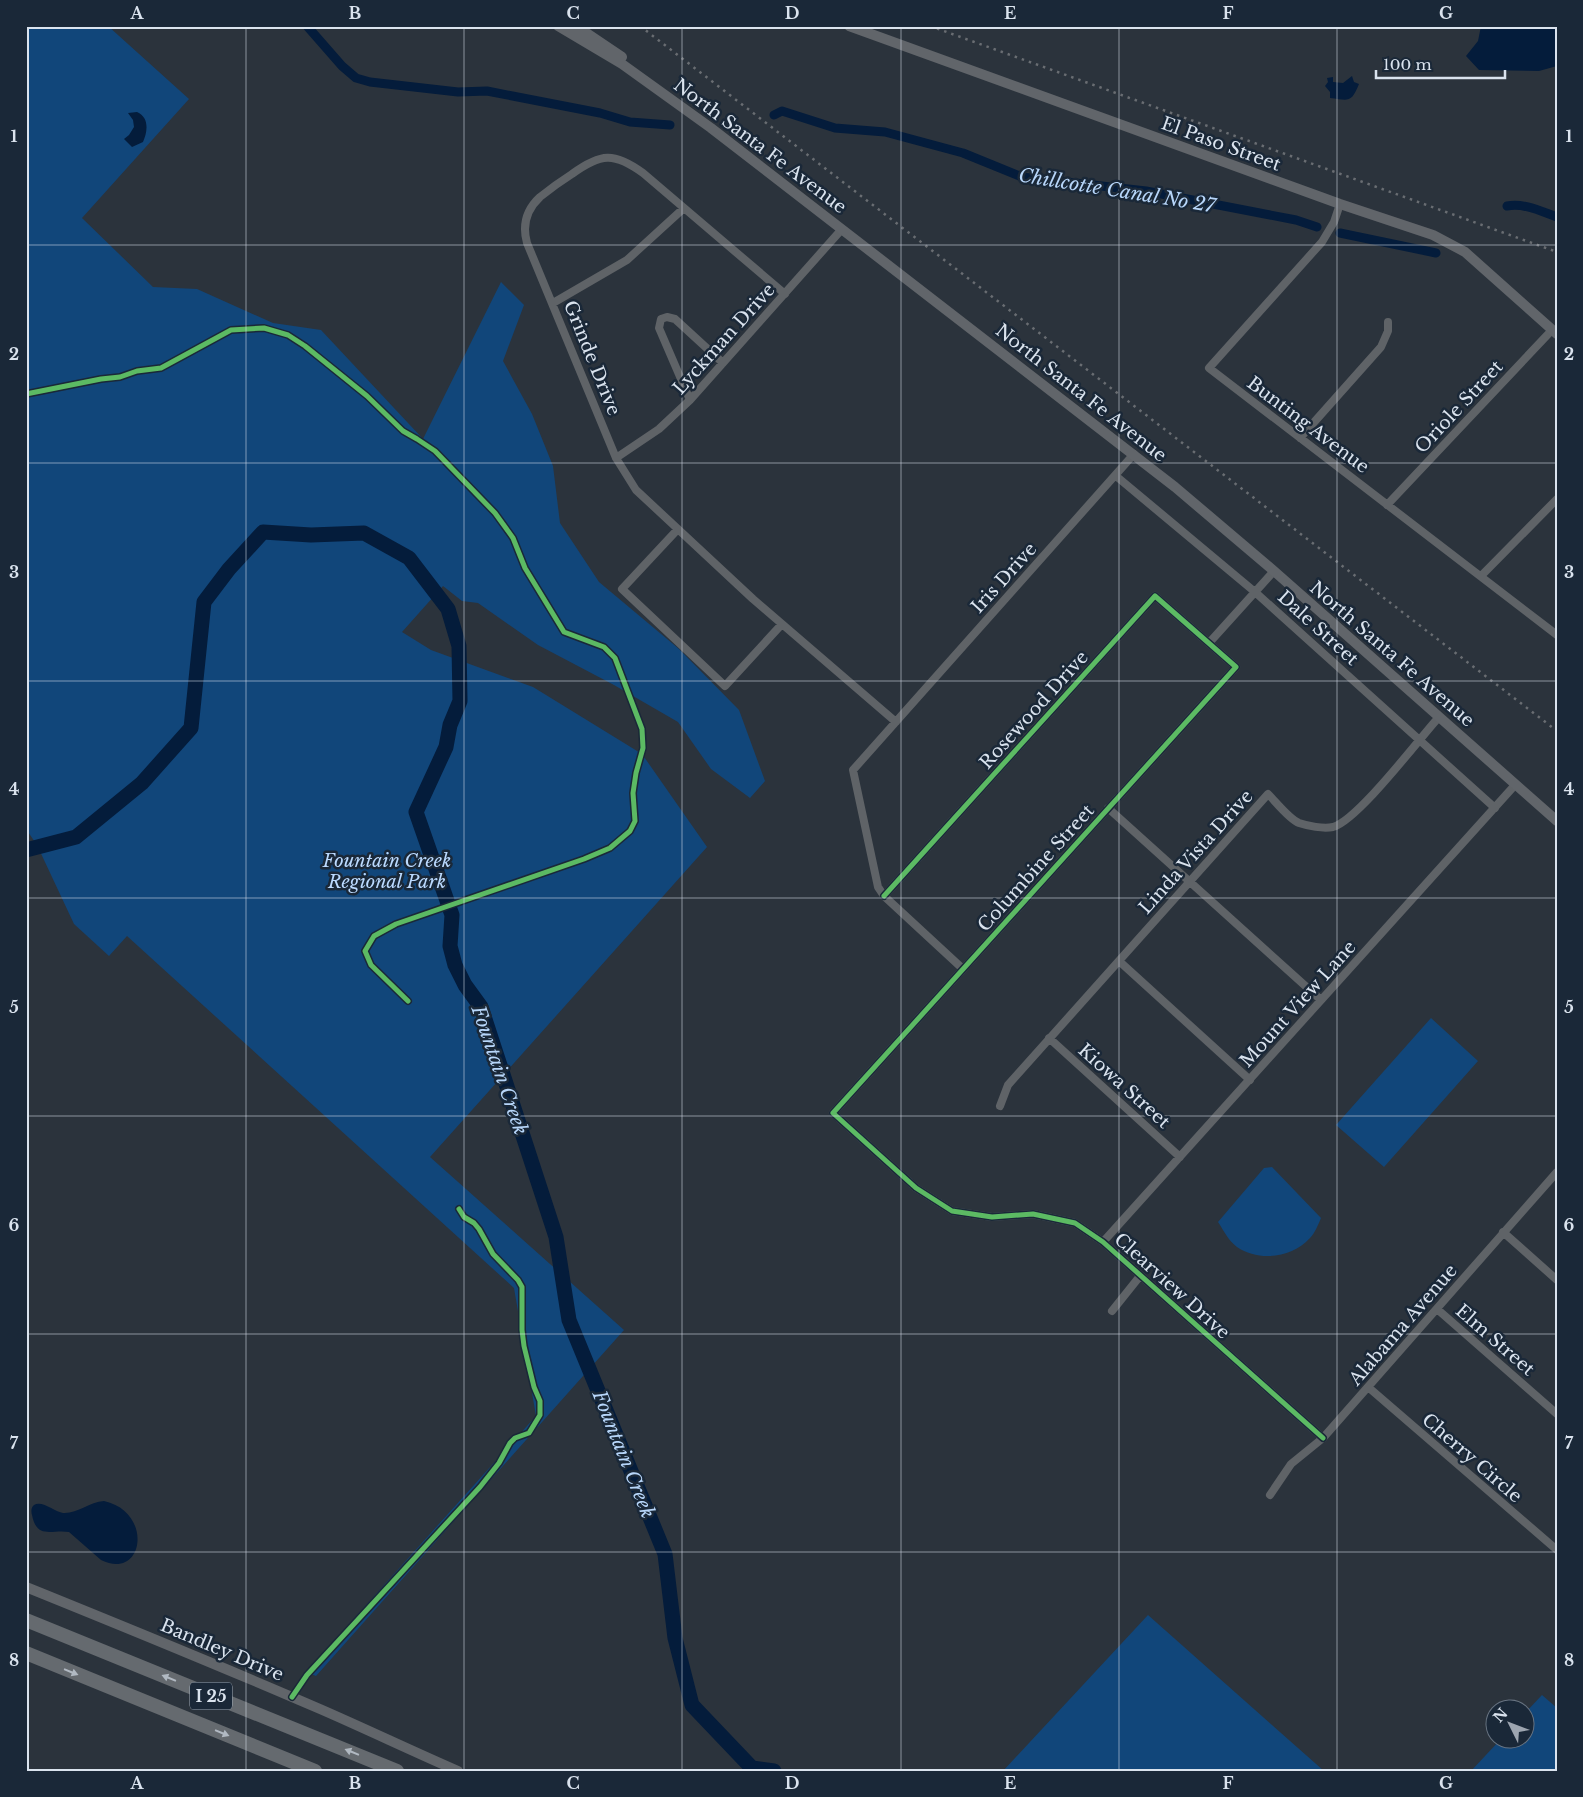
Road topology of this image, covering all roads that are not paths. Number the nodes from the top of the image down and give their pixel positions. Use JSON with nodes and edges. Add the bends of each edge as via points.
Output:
{"nodes":[{"id":1,"x":558,"y":26,"type":"edge"},
{"id":2,"x":576,"y":26,"type":"edge"},
{"id":3,"x":849,"y":26,"type":"edge"},
{"id":4,"x":635,"y":73,"type":"junction"},
{"id":5,"x":1340,"y":204,"type":"junction"},
{"id":6,"x":684,"y":208,"type":"junction"},
{"id":7,"x":842,"y":229,"type":"junction"},
{"id":8,"x":785,"y":294,"type":"junction"},
{"id":9,"x":553,"y":303,"type":"junction"},
{"id":10,"x":1388,"y":322,"type":"dead end"},
{"id":11,"x":1554,"y":332,"type":"edge"},
{"id":12,"x":723,"y":363,"type":"junction"},
{"id":13,"x":690,"y":400,"type":"junction"},
{"id":14,"x":1300,"y":438,"type":"junction"},
{"id":15,"x":1134,"y":454,"type":"junction"},
{"id":16,"x":616,"y":458,"type":"junction"},
{"id":17,"x":1116,"y":476,"type":"junction"},
{"id":18,"x":1557,"y":499,"type":"edge"},
{"id":19,"x":1387,"y":504,"type":"junction"},
{"id":20,"x":678,"y":529,"type":"junction"},
{"id":21,"x":1274,"y":571,"type":"junction"},
{"id":22,"x":1481,"y":576,"type":"junction"},
{"id":23,"x":1255,"y":592,"type":"junction"},
{"id":24,"x":782,"y":624,"type":"junction"},
{"id":25,"x":1557,"y":635,"type":"edge"},
{"id":26,"x":1210,"y":643,"type":"junction"},
{"id":27,"x":1440,"y":716,"type":"junction"},
{"id":28,"x":896,"y":722,"type":"junction"},
{"id":29,"x":1420,"y":739,"type":"junction"},
{"id":30,"x":1516,"y":785,"type":"junction"},
{"id":31,"x":1108,"y":808,"type":"junction"},
{"id":32,"x":1495,"y":808,"type":"junction"},
{"id":33,"x":1557,"y":821,"type":"edge"},
{"id":34,"x":1189,"y":881,"type":"junction"},
{"id":35,"x":884,"y":896,"type":"junction"},
{"id":36,"x":1119,"y":961,"type":"junction"},
{"id":37,"x":963,"y":969,"type":"junction"},
{"id":38,"x":1321,"y":1000,"type":"junction"},
{"id":39,"x":1049,"y":1038,"type":"junction"},
{"id":40,"x":1250,"y":1080,"type":"junction"},
{"id":41,"x":1000,"y":1106,"type":"dead end"},
{"id":42,"x":833,"y":1113,"type":"joint"},
{"id":43,"x":1180,"y":1157,"type":"junction"},
{"id":44,"x":1557,"y":1172,"type":"edge"},
{"id":45,"x":1503,"y":1232,"type":"junction"},
{"id":46,"x":1103,"y":1242,"type":"junction"},
{"id":47,"x":1140,"y":1276,"type":"junction"},
{"id":48,"x":1557,"y":1280,"type":"edge"},
{"id":49,"x":1437,"y":1309,"type":"junction"},
{"id":50,"x":1112,"y":1311,"type":"dead end"},
{"id":51,"x":1368,"y":1387,"type":"junction"},
{"id":52,"x":1557,"y":1414,"type":"edge"},
{"id":53,"x":1322,"y":1438,"type":"junction"},
{"id":54,"x":1270,"y":1495,"type":"dead end"},
{"id":55,"x":1557,"y":1550,"type":"edge"},
{"id":56,"x":26,"y":1587,"type":"edge"},
{"id":57,"x":26,"y":1620,"type":"edge"},
{"id":58,"x":26,"y":1653,"type":"edge"},
{"id":59,"x":315,"y":1771,"type":"edge"},
{"id":60,"x":397,"y":1771,"type":"edge"},
{"id":61,"x":458,"y":1771,"type":"edge"}],
"edges":[{"from":1,"to":4,"type":"main road","name":"North Santa Fe Avenue"},
{"from":2,"to":4,"type":"main road","via":[[626,59]]},
{"from":3,"to":5,"type":"main road","name":"El Paso Street"},
{"from":4,"to":7,"type":"main road","name":"North Santa Fe Avenue"},
{"from":5,"to":11,"type":"main road","name":"El Paso Street","via":[[1433,235],[1465,252]]},
{"from":5,"to":14,"type":"street","name":"Bunting Avenue","via":[[1322,242],[1209,368]]},
{"from":6,"to":8,"type":"street","name":"Grinde Drive"},
{"from":6,"to":9,"type":"street","via":[[627,260]]},
{"from":6,"to":9,"type":"street","name":"Grinde Drive","via":[[634,166],[609,157],[593,160],[546,192],[530,209],[525,234]]},
{"from":7,"to":8,"type":"street","name":"Lyckman Drive"},
{"from":7,"to":15,"type":"main road","name":"North Santa Fe Avenue"},
{"from":8,"to":12,"type":"street","name":"Lyckman Drive"},
{"from":9,"to":16,"type":"street","name":"Grinde Drive"},
{"from":10,"to":14,"type":"street","via":[[1381,347]]},
{"from":11,"to":19,"type":"street","name":"Oriole Street"},
{"from":12,"to":13,"type":"street","name":"Lyckman Drive"},
{"from":12,"to":13,"type":"street","via":[[675,319],[661,319],[659,328]]},
{"from":13,"to":16,"type":"street","name":"Lyckman Drive","via":[[659,429]]},
{"from":14,"to":19,"type":"street","name":"Bunting Avenue"},
{"from":15,"to":17,"type":"street","name":"Iris Drive"},
{"from":15,"to":21,"type":"main road","name":"North Santa Fe Avenue"},
{"from":16,"to":20,"type":"street","name":"Grinde Drive","via":[[636,490]]},
{"from":17,"to":23,"type":"street","name":"Dale Street"},
{"from":17,"to":28,"type":"street","name":"Iris Drive"},
{"from":18,"to":22,"type":"street"},
{"from":19,"to":22,"type":"street","name":"Bunting Avenue"},
{"from":20,"to":24,"type":"street","name":"Grinde Drive"},
{"from":20,"to":24,"type":"street","via":[[622,589],[726,686]]},
{"from":21,"to":23,"type":"street"},
{"from":21,"to":27,"type":"main road","name":"North Santa Fe Avenue"},
{"from":22,"to":25,"type":"street","name":"Bunting Avenue"},
{"from":23,"to":26,"type":"street"},
{"from":23,"to":29,"type":"street","name":"Dale Street"},
{"from":24,"to":28,"type":"street","name":"Grinde Drive"},
{"from":26,"to":31,"type":"street","name":"Columbine Street","via":[[1236,667]]},
{"from":26,"to":35,"type":"street","name":"Rosewood Drive","via":[[1155,596]]},
{"from":27,"to":29,"type":"street","name":"Linda Vista Drive"},
{"from":27,"to":30,"type":"main road","name":"North Santa Fe Avenue"},
{"from":28,"to":35,"type":"street","via":[[853,770],[878,886]]},
{"from":29,"to":32,"type":"street","name":"Dale Street"},
{"from":29,"to":34,"type":"street","name":"Linda Vista Drive","via":[[1354,814],[1333,826],[1314,827],[1297,822],[1268,794]]},
{"from":30,"to":32,"type":"street","name":"Mount View Lane"},
{"from":30,"to":33,"type":"main road","name":"North Santa Fe Avenue"},
{"from":31,"to":34,"type":"street"},
{"from":31,"to":37,"type":"street","name":"Columbine Street"},
{"from":32,"to":38,"type":"street","name":"Mount View Lane"},
{"from":34,"to":36,"type":"street","name":"Linda Vista Drive"},
{"from":34,"to":38,"type":"street"},
{"from":35,"to":37,"type":"street"},
{"from":36,"to":39,"type":"street","name":"Linda Vista Drive"},
{"from":36,"to":40,"type":"street"},
{"from":37,"to":42,"type":"street","name":"Columbine Street"},
{"from":38,"to":40,"type":"street","name":"Mount View Lane"},
{"from":39,"to":41,"type":"street","name":"Linda Vista Drive","via":[[1008,1085]]},
{"from":39,"to":43,"type":"street","name":"Kiowa Street"},
{"from":40,"to":43,"type":"street","name":"Mount View Lane"},
{"from":42,"to":46,"type":"street","name":"Clearview Drive","via":[[916,1188],[952,1211],[992,1217],[1033,1214],[1075,1222]]},
{"from":43,"to":46,"type":"street","name":"Mount View Lane"},
{"from":44,"to":45,"type":"street","name":"Alabama Avenue"},
{"from":45,"to":48,"type":"street"},
{"from":45,"to":49,"type":"street","name":"Alabama Avenue"},
{"from":46,"to":47,"type":"street","name":"Clearview Drive"},
{"from":47,"to":50,"type":"street"},
{"from":47,"to":53,"type":"street","name":"Clearview Drive"},
{"from":49,"to":51,"type":"street","name":"Alabama Avenue"},
{"from":49,"to":52,"type":"street","name":"Elm Street"},
{"from":51,"to":53,"type":"street","name":"Alabama Avenue"},
{"from":51,"to":55,"type":"street","name":"Cherry Circle"},
{"from":53,"to":54,"type":"street","name":"Alabama Avenue","via":[[1291,1464]]},
{"from":56,"to":61,"type":"main road","name":"Bandley Drive","via":[[197,1657]]},
{"from":60,"to":57,"type":"highway","number":"I 25","one_way":true},
{"from":58,"to":59,"type":"highway","number":"I 25","one_way":true}]}
